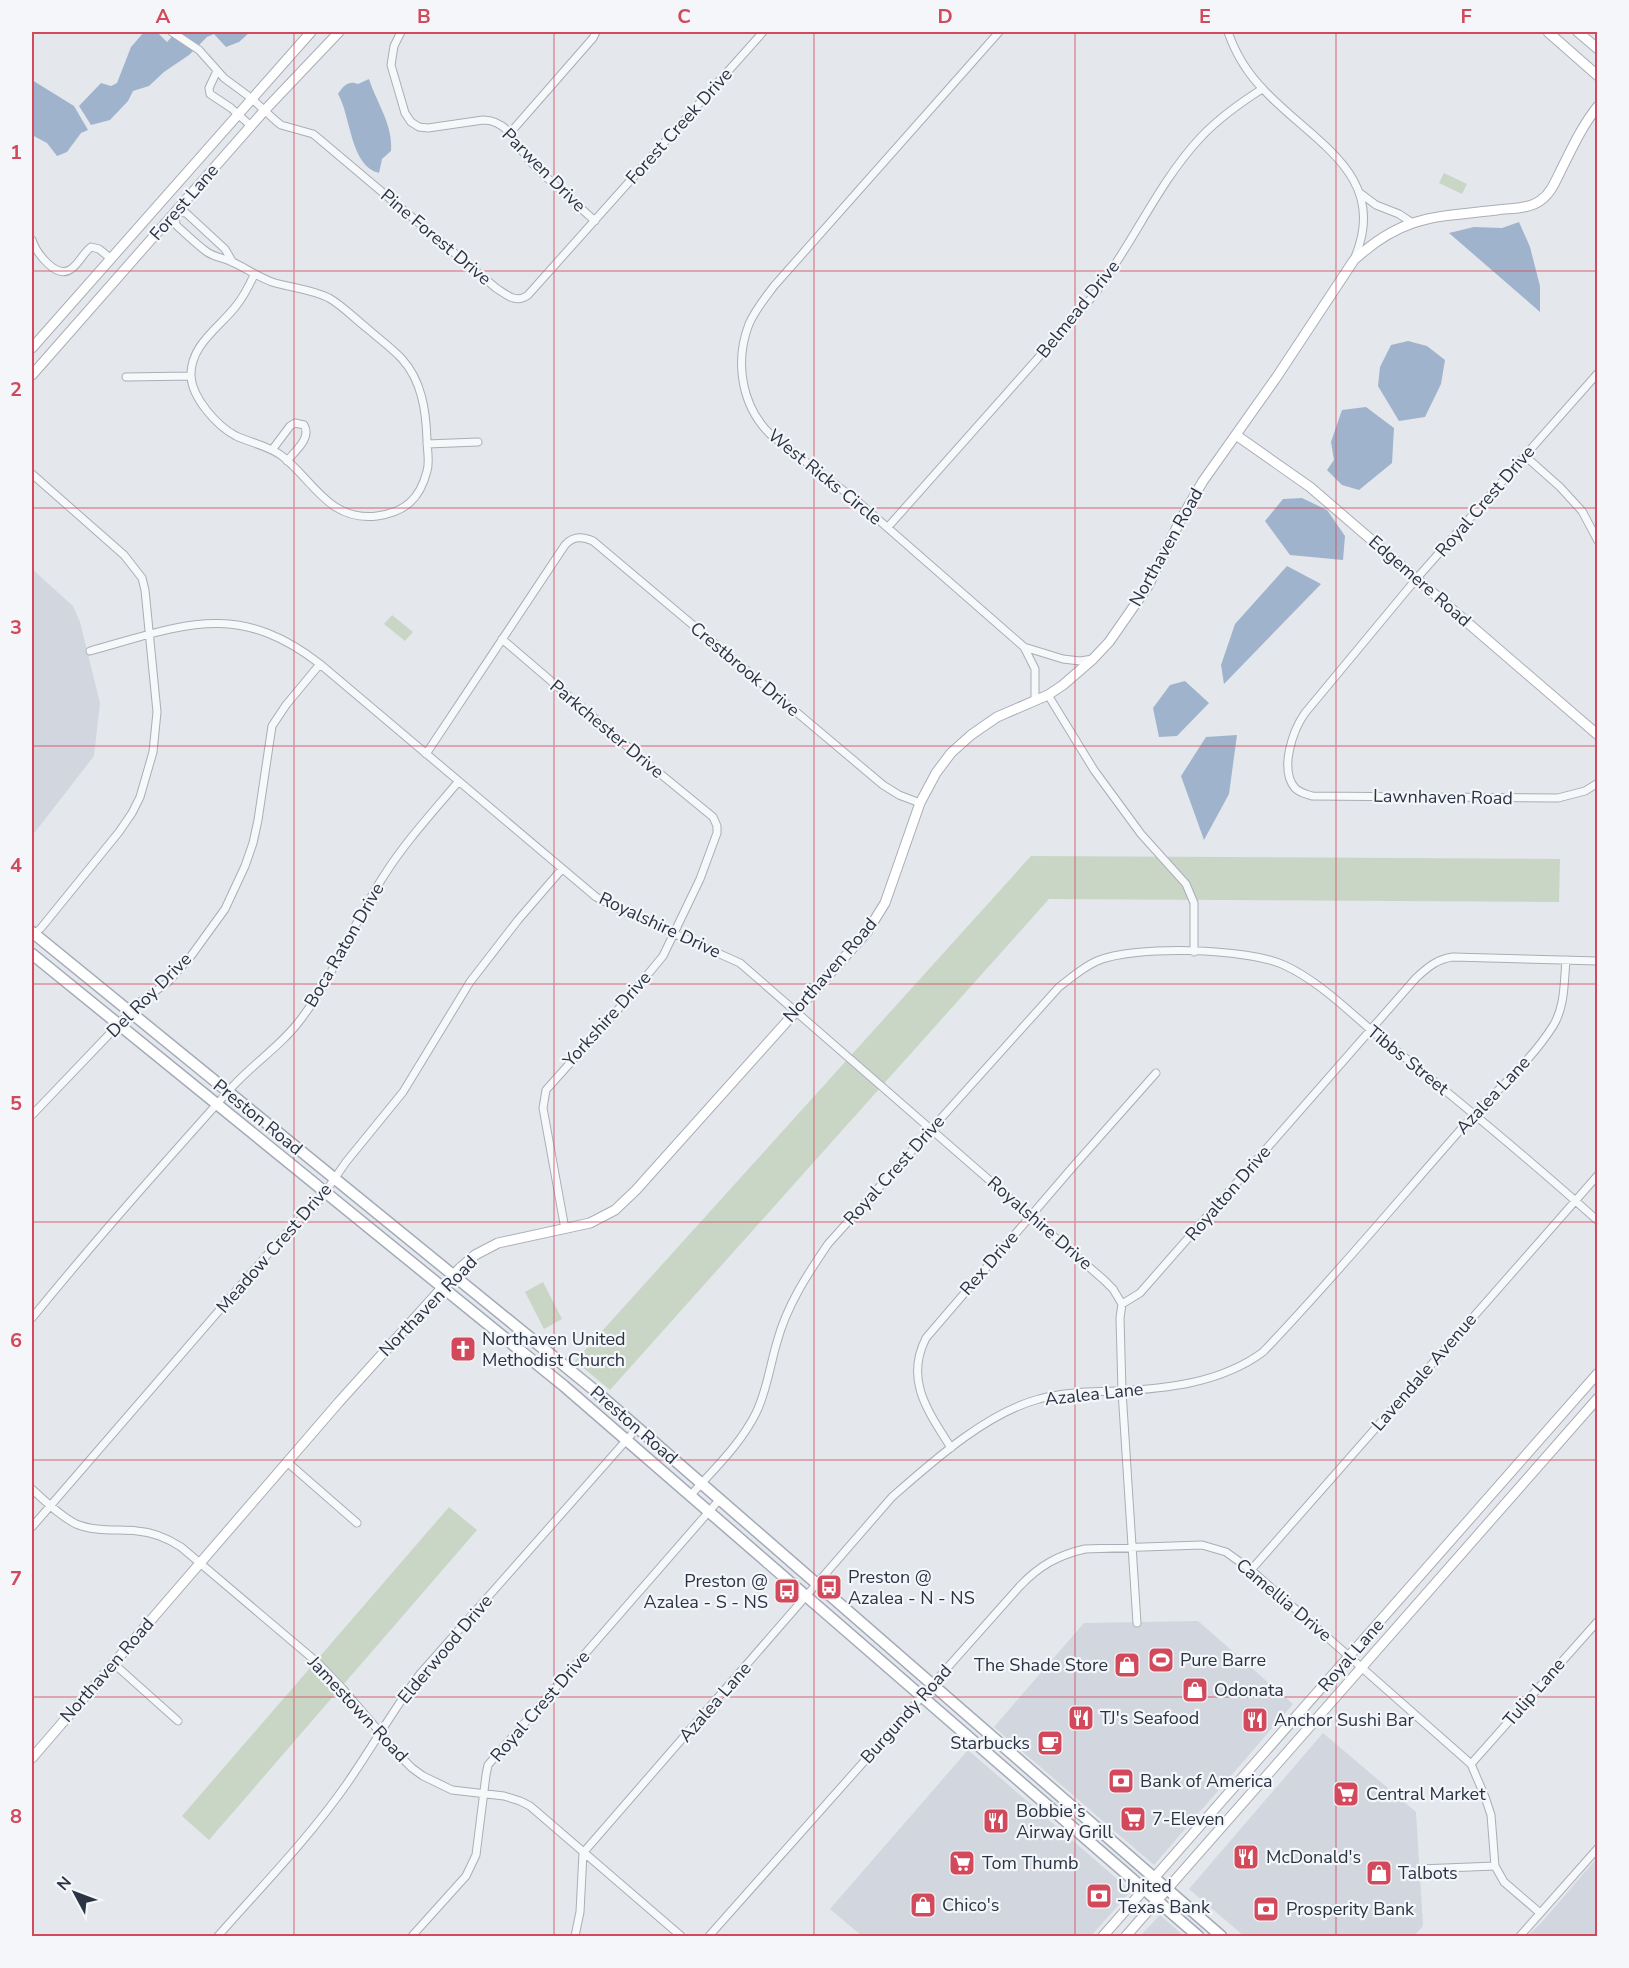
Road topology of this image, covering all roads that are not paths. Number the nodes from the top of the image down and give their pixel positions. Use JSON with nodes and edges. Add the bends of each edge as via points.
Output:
{"nodes":[{"id":1,"x":172,"y":32,"type":"edge"},
{"id":2,"x":339,"y":32,"type":"edge"},
{"id":3,"x":401,"y":32,"type":"edge"},
{"id":4,"x":596,"y":32,"type":"edge"},
{"id":5,"x":764,"y":32,"type":"edge"},
{"id":6,"x":999,"y":32,"type":"edge"},
{"id":7,"x":1228,"y":32,"type":"edge"},
{"id":8,"x":1548,"y":32,"type":"edge"},
{"id":9,"x":1578,"y":32,"type":"edge"},
{"id":10,"x":306,"y":33,"type":"edge"},
{"id":11,"x":1598,"y":49,"type":"edge"},
{"id":12,"x":217,"y":71,"type":"junction"},
{"id":13,"x":1598,"y":76,"type":"edge"},
{"id":14,"x":1262,"y":89,"type":"junction"},
{"id":15,"x":250,"y":98,"type":"junction"},
{"id":16,"x":1598,"y":106,"type":"edge"},
{"id":17,"x":264,"y":111,"type":"junction"},
{"id":18,"x":237,"y":113,"type":"junction"},
{"id":19,"x":251,"y":126,"type":"junction"},
{"id":20,"x":510,"y":133,"type":"junction"},
{"id":21,"x":1360,"y":193,"type":"junction"},
{"id":22,"x":161,"y":199,"type":"junction"},
{"id":23,"x":175,"y":212,"type":"junction"},
{"id":24,"x":595,"y":221,"type":"junction"},
{"id":25,"x":1411,"y":222,"type":"junction"},
{"id":26,"x":32,"y":240,"type":"edge"},
{"id":27,"x":110,"y":258,"type":"junction"},
{"id":28,"x":1354,"y":260,"type":"junction"},
{"id":29,"x":232,"y":261,"type":"junction"},
{"id":30,"x":254,"y":275,"type":"junction"},
{"id":31,"x":42,"y":335,"type":"junction"},
{"id":32,"x":56,"y":347,"type":"junction"},
{"id":33,"x":32,"y":348,"type":"edge"},
{"id":34,"x":1598,"y":373,"type":"edge"},
{"id":35,"x":32,"y":375,"type":"edge"},
{"id":36,"x":191,"y":376,"type":"junction"},
{"id":37,"x":126,"y":377,"type":"dead end"},
{"id":38,"x":1236,"y":435,"type":"junction"},
{"id":39,"x":478,"y":442,"type":"dead end"},
{"id":40,"x":427,"y":444,"type":"junction"},
{"id":41,"x":272,"y":450,"type":"junction"},
{"id":42,"x":1524,"y":455,"type":"junction"},
{"id":43,"x":287,"y":461,"type":"junction"},
{"id":44,"x":32,"y":474,"type":"edge"},
{"id":45,"x":888,"y":527,"type":"junction"},
{"id":46,"x":1598,"y":542,"type":"edge"},
{"id":47,"x":1417,"y":578,"type":"junction"},
{"id":48,"x":150,"y":634,"type":"junction"},
{"id":49,"x":502,"y":639,"type":"junction"},
{"id":50,"x":1024,"y":647,"type":"junction"},
{"id":51,"x":90,"y":651,"type":"dead end"},
{"id":52,"x":1093,"y":659,"type":"junction"},
{"id":53,"x":320,"y":664,"type":"junction"},
{"id":54,"x":1048,"y":694,"type":"junction"},
{"id":55,"x":1035,"y":700,"type":"junction"},
{"id":56,"x":1598,"y":735,"type":"edge"},
{"id":57,"x":426,"y":754,"type":"junction"},
{"id":58,"x":1291,"y":781,"type":"joint"},
{"id":59,"x":458,"y":782,"type":"junction"},
{"id":60,"x":1598,"y":783,"type":"edge"},
{"id":61,"x":920,"y":803,"type":"junction"},
{"id":62,"x":714,"y":817,"type":"joint"},
{"id":63,"x":562,"y":869,"type":"junction"},
{"id":64,"x":675,"y":933,"type":"junction"},
{"id":65,"x":32,"y":934,"type":"edge"},
{"id":66,"x":1194,"y":952,"type":"junction"},
{"id":67,"x":32,"y":954,"type":"edge"},
{"id":68,"x":1566,"y":960,"type":"junction"},
{"id":69,"x":1598,"y":961,"type":"edge"},
{"id":70,"x":795,"y":1011,"type":"junction"},
{"id":71,"x":130,"y":1013,"type":"junction"},
{"id":72,"x":118,"y":1025,"type":"junction"},
{"id":73,"x":1371,"y":1030,"type":"junction"},
{"id":74,"x":1156,"y":1073,"type":"dead end"},
{"id":75,"x":228,"y":1092,"type":"junction"},
{"id":76,"x":217,"y":1105,"type":"junction"},
{"id":77,"x":1474,"y":1113,"type":"junction"},
{"id":78,"x":32,"y":1115,"type":"edge"},
{"id":79,"x":930,"y":1129,"type":"junction"},
{"id":80,"x":1598,"y":1175,"type":"edge"},
{"id":81,"x":334,"y":1179,"type":"junction"},
{"id":82,"x":325,"y":1192,"type":"junction"},
{"id":83,"x":1575,"y":1201,"type":"junction"},
{"id":84,"x":1031,"y":1215,"type":"junction"},
{"id":85,"x":1598,"y":1221,"type":"edge"},
{"id":86,"x":565,"y":1229,"type":"junction"},
{"id":87,"x":453,"y":1275,"type":"junction"},
{"id":88,"x":442,"y":1287,"type":"junction"},
{"id":89,"x":1122,"y":1304,"type":"junction"},
{"id":90,"x":32,"y":1318,"type":"edge"},
{"id":91,"x":1598,"y":1373,"type":"edge"},
{"id":92,"x":575,"y":1374,"type":"junction"},
{"id":93,"x":564,"y":1386,"type":"junction"},
{"id":94,"x":1122,"y":1391,"type":"junction"},
{"id":95,"x":1598,"y":1398,"type":"edge"},
{"id":96,"x":638,"y":1427,"type":"junction"},
{"id":97,"x":626,"y":1440,"type":"junction"},
{"id":98,"x":951,"y":1448,"type":"junction"},
{"id":99,"x":287,"y":1462,"type":"junction"},
{"id":100,"x":1504,"y":1480,"type":"junction"},
{"id":101,"x":701,"y":1484,"type":"junction"},
{"id":102,"x":32,"y":1489,"type":"edge"},
{"id":103,"x":1516,"y":1491,"type":"junction"},
{"id":104,"x":690,"y":1496,"type":"junction"},
{"id":105,"x":718,"y":1500,"type":"junction"},
{"id":106,"x":50,"y":1506,"type":"junction"},
{"id":107,"x":708,"y":1512,"type":"junction"},
{"id":108,"x":357,"y":1524,"type":"dead end"},
{"id":109,"x":32,"y":1527,"type":"edge"},
{"id":110,"x":1134,"y":1549,"type":"junction"},
{"id":111,"x":200,"y":1562,"type":"junction"},
{"id":112,"x":1251,"y":1570,"type":"junction"},
{"id":113,"x":817,"y":1584,"type":"junction"},
{"id":114,"x":807,"y":1596,"type":"junction"},
{"id":115,"x":1598,"y":1621,"type":"edge"},
{"id":116,"x":1137,"y":1623,"type":"dead end"},
{"id":117,"x":1350,"y":1657,"type":"junction"},
{"id":118,"x":113,"y":1663,"type":"junction"},
{"id":119,"x":1362,"y":1667,"type":"junction"},
{"id":120,"x":932,"y":1686,"type":"junction"},
{"id":121,"x":921,"y":1697,"type":"junction"},
{"id":122,"x":178,"y":1721,"type":"dead end"},
{"id":123,"x":380,"y":1733,"type":"junction"},
{"id":124,"x":991,"y":1738,"type":"junction"},
{"id":125,"x":980,"y":1749,"type":"junction"},
{"id":126,"x":32,"y":1758,"type":"edge"},
{"id":127,"x":1471,"y":1764,"type":"junction"},
{"id":128,"x":1039,"y":1780,"type":"junction"},
{"id":129,"x":484,"y":1793,"type":"junction"},
{"id":130,"x":1031,"y":1793,"type":"junction"},
{"id":131,"x":1598,"y":1848,"type":"edge"},
{"id":132,"x":583,"y":1853,"type":"junction"},
{"id":133,"x":1495,"y":1866,"type":"junction"},
{"id":134,"x":1420,"y":1869,"type":"dead end"},
{"id":135,"x":1154,"y":1878,"type":"junction"},
{"id":136,"x":1144,"y":1889,"type":"junction"},
{"id":137,"x":1166,"y":1889,"type":"junction"},
{"id":138,"x":1157,"y":1900,"type":"junction"},
{"id":139,"x":1540,"y":1913,"type":"junction"},
{"id":140,"x":218,"y":1936,"type":"edge"},
{"id":141,"x":412,"y":1936,"type":"edge"},
{"id":142,"x":575,"y":1936,"type":"edge"},
{"id":143,"x":681,"y":1936,"type":"edge"},
{"id":144,"x":709,"y":1936,"type":"edge"},
{"id":145,"x":1103,"y":1936,"type":"edge"},
{"id":146,"x":1126,"y":1936,"type":"edge"},
{"id":147,"x":1198,"y":1936,"type":"edge"},
{"id":148,"x":1221,"y":1936,"type":"edge"},
{"id":149,"x":1520,"y":1936,"type":"edge"}],
"edges":[{"from":1,"to":12,"type":"street","via":[[199,50]]},
{"from":2,"to":17,"type":"street","name":"Forest Lane"},
{"from":3,"to":20,"type":"street","name":"Parwen Drive","via":[[394,46],[392,65],[411,122],[428,128],[491,120]]},
{"from":4,"to":20,"type":"street"},
{"from":5,"to":24,"type":"street","name":"Forest Creek Drive"},
{"from":6,"to":45,"type":"street","name":"West Ricks Circle","via":[[774,286],[749,324],[745,338],[741,372],[757,419],[780,443]]},
{"from":7,"to":14,"type":"street"},
{"from":8,"to":13,"type":"street"},
{"from":9,"to":11,"type":"street"},
{"from":10,"to":15,"type":"street","name":"Forest Lane"},
{"from":12,"to":15,"type":"street"},
{"from":12,"to":18,"type":"street","via":[[210,94]]},
{"from":14,"to":21,"type":"street","via":[[1329,149]]},
{"from":14,"to":45,"type":"street","name":"Belmead Drive","via":[[1232,109],[1181,160],[1093,296]]},
{"from":15,"to":17,"type":"street"},
{"from":15,"to":18,"type":"street","name":"Forest Lane"},
{"from":16,"to":25,"type":"street","name":"Northaven Road","via":[[1542,200],[1520,207]]},
{"from":17,"to":19,"type":"street","name":"Forest Lane"},
{"from":17,"to":24,"type":"street","name":"Pine Forest Drive","via":[[281,125],[318,138],[514,299],[528,295]]},
{"from":18,"to":19,"type":"street"},
{"from":18,"to":22,"type":"street","name":"Forest Lane"},
{"from":19,"to":23,"type":"street","name":"Forest Lane"},
{"from":20,"to":24,"type":"street","name":"Parwen Drive","via":[[534,165]]},
{"from":21,"to":25,"type":"street"},
{"from":21,"to":28,"type":"street","via":[[1364,229]]},
{"from":22,"to":23,"type":"street"},
{"from":22,"to":27,"type":"street","name":"Forest Lane"},
{"from":23,"to":29,"type":"street","via":[[186,213],[225,249]]},
{"from":23,"to":29,"type":"street","via":[[176,225],[208,253]]},
{"from":23,"to":32,"type":"street","name":"Forest Lane"},
{"from":25,"to":28,"type":"street","name":"Northaven Road","via":[[1369,246]]},
{"from":26,"to":27,"type":"street","via":[[41,257],[62,272],[71,269],[91,247]]},
{"from":27,"to":31,"type":"street","name":"Forest Lane"},
{"from":28,"to":38,"type":"street","name":"Northaven Road"},
{"from":29,"to":30,"type":"street"},
{"from":30,"to":36,"type":"street","via":[[240,300],[198,349]]},
{"from":30,"to":40,"type":"street","via":[[332,300],[402,359],[419,387]]},
{"from":31,"to":32,"type":"street"},
{"from":31,"to":33,"type":"street","name":"Forest Lane"},
{"from":32,"to":35,"type":"street","name":"Forest Lane"},
{"from":34,"to":42,"type":"street","name":"Royal Crest Drive"},
{"from":36,"to":37,"type":"street"},
{"from":36,"to":41,"type":"street","via":[[195,393],[218,421],[234,435]]},
{"from":38,"to":47,"type":"street","name":"Edgemere Road","via":[[1310,487]]},
{"from":38,"to":52,"type":"street","name":"Northaven Road","via":[[1190,502],[1148,586]]},
{"from":39,"to":40,"type":"street"},
{"from":40,"to":43,"type":"street","via":[[428,467],[415,497],[400,511],[370,517],[351,514],[331,504]]},
{"from":41,"to":43,"type":"street"},
{"from":41,"to":43,"type":"street","via":[[290,426],[302,423],[306,438]]},
{"from":42,"to":46,"type":"street","via":[[1582,511]]},
{"from":42,"to":47,"type":"street","name":"Royal Crest Drive"},
{"from":44,"to":48,"type":"street","via":[[134,566],[142,578]]},
{"from":45,"to":50,"type":"street","name":"West Ricks Circle"},
{"from":47,"to":56,"type":"street","name":"Edgemere Road"},
{"from":47,"to":58,"type":"street","name":"Royal Crest Drive","via":[[1299,722],[1290,749]]},
{"from":48,"to":51,"type":"street","name":"Royalshire Drive"},
{"from":48,"to":53,"type":"street","name":"Royalshire Drive","via":[[195,624],[228,623],[272,634]]},
{"from":48,"to":65,"type":"street","via":[[156,737],[140,797],[119,832]]},
{"from":49,"to":57,"type":"street"},
{"from":49,"to":61,"type":"street","name":"Crestbrook Drive","via":[[565,545],[582,537],[593,541],[883,785]]},
{"from":49,"to":62,"type":"street","name":"Parkchester Drive"},
{"from":50,"to":52,"type":"street","name":"West Ricks Circle","via":[[1063,659]]},
{"from":50,"to":55,"type":"street","name":"West Ricks Circle","via":[[1035,669]]},
{"from":52,"to":54,"type":"street","name":"Northaven Road"},
{"from":53,"to":57,"type":"street","name":"Royalshire Drive"},
{"from":53,"to":71,"type":"street","name":"Del Roy Drive","via":[[272,726],[253,843],[225,909],[168,982]]},
{"from":54,"to":55,"type":"street","name":"Northaven Road"},
{"from":54,"to":66,"type":"street","via":[[1094,770],[1141,834],[1186,884],[1194,903]]},
{"from":55,"to":61,"type":"street","name":"Northaven Road","via":[[997,717],[961,743],[936,773]]},
{"from":57,"to":59,"type":"street","name":"Royalshire Drive"},
{"from":58,"to":60,"type":"street","name":"Lawnhaven Road","via":[[1301,792],[1312,796],[1558,798]]},
{"from":59,"to":63,"type":"street","name":"Royalshire Drive"},
{"from":59,"to":75,"type":"street","name":"Boca Raton Drive","via":[[384,874],[323,988],[300,1021]]},
{"from":61,"to":70,"type":"street","name":"Northaven Road","via":[[877,918]]},
{"from":62,"to":64,"type":"street","name":"Yorkshire Drive","via":[[717,833]]},
{"from":63,"to":64,"type":"street","name":"Royalshire Drive","via":[[596,897]]},
{"from":63,"to":81,"type":"street","name":"Meadow Crest Drive","via":[[470,982],[403,1092]]},
{"from":64,"to":70,"type":"street","name":"Royalshire Drive","via":[[740,963]]},
{"from":64,"to":86,"type":"street","name":"Yorkshire Drive","via":[[656,964],[546,1090],[543,1108]]},
{"from":65,"to":71,"type":"main road","name":"Preston Road"},
{"from":66,"to":73,"type":"street","name":"Tibbs Street","via":[[1233,953],[1284,965],[1324,991]]},
{"from":66,"to":79,"type":"street","name":"Royal Crest Drive","via":[[1126,953],[1086,967],[1059,987]]},
{"from":67,"to":72,"type":"main road","name":"Preston Road"},
{"from":68,"to":69,"type":"street","name":"Royalton Drive"},
{"from":68,"to":73,"type":"street","name":"Royalton Drive","via":[[1443,959],[1416,978]]},
{"from":68,"to":77,"type":"street","name":"Azalea Lane","via":[[1562,1003],[1554,1025],[1534,1052]]},
{"from":70,"to":79,"type":"street","name":"Royalshire Drive"},
{"from":70,"to":86,"type":"street","name":"Northaven Road","via":[[622,1204],[606,1216]]},
{"from":71,"to":72,"type":"street","name":"Del Roy Drive"},
{"from":71,"to":75,"type":"main road","name":"Preston Road"},
{"from":72,"to":76,"type":"main road","name":"Preston Road"},
{"from":72,"to":78,"type":"street","name":"Del Roy Drive"},
{"from":73,"to":77,"type":"street","name":"Tibbs Street"},
{"from":73,"to":89,"type":"street","name":"Royalton Drive","via":[[1140,1293]]},
{"from":74,"to":84,"type":"street","name":"Rex Drive"},
{"from":75,"to":76,"type":"street","name":"Boca Raton Drive"},
{"from":75,"to":81,"type":"main road","name":"Preston Road"},
{"from":76,"to":82,"type":"main road","name":"Preston Road"},
{"from":76,"to":90,"type":"street","name":"Boca Raton Drive","via":[[124,1207]]},
{"from":77,"to":83,"type":"street","name":"Tibbs Street"},
{"from":77,"to":94,"type":"street","name":"Azalea Lane","via":[[1251,1362],[1202,1380]]},
{"from":79,"to":84,"type":"street","name":"Royalshire Drive"},
{"from":79,"to":101,"type":"street","name":"Royal Crest Drive","via":[[828,1244],[812,1268],[785,1316],[758,1410],[742,1437]]},
{"from":80,"to":83,"type":"street","name":"Lavendale Avenue"},
{"from":81,"to":82,"type":"street","name":"Meadow Crest Drive"},
{"from":81,"to":87,"type":"main road","name":"Preston Road"},
{"from":82,"to":88,"type":"main road","name":"Preston Road"},
{"from":82,"to":106,"type":"street","name":"Meadow Crest Drive"},
{"from":83,"to":85,"type":"street","name":"Tibbs Street"},
{"from":83,"to":112,"type":"street","name":"Lavendale Avenue"},
{"from":84,"to":89,"type":"street","name":"Royalshire Drive","via":[[1104,1280]]},
{"from":84,"to":98,"type":"street","name":"Rex Drive","via":[[931,1330],[921,1347],[917,1376],[920,1390]]},
{"from":86,"to":87,"type":"street","name":"Northaven Road","via":[[498,1243],[475,1255]]},
{"from":87,"to":88,"type":"street","name":"Northaven Road"},
{"from":87,"to":92,"type":"main road","name":"Preston Road"},
{"from":88,"to":93,"type":"main road","name":"Preston Road"},
{"from":88,"to":99,"type":"street","name":"Northaven Road"},
{"from":89,"to":94,"type":"street"},
{"from":91,"to":100,"type":"street","name":"Royal Lane"},
{"from":92,"to":93,"type":"main road"},
{"from":92,"to":96,"type":"main road","name":"Preston Road"},
{"from":93,"to":97,"type":"main road","name":"Preston Road"},
{"from":94,"to":98,"type":"street","name":"Azalea Lane","via":[[1038,1399],[991,1420]]},
{"from":94,"to":110,"type":"street"},
{"from":95,"to":103,"type":"street","name":"Royal Lane"},
{"from":96,"to":97,"type":"street","name":"Elderwood Drive"},
{"from":96,"to":101,"type":"main road","name":"Preston Road"},
{"from":97,"to":104,"type":"main road","name":"Preston Road"},
{"from":97,"to":123,"type":"street","name":"Elderwood Drive","via":[[420,1674]]},
{"from":98,"to":113,"type":"street","name":"Azalea Lane","via":[[892,1497]]},
{"from":99,"to":108,"type":"street"},
{"from":99,"to":111,"type":"street","name":"Northaven Road"},
{"from":100,"to":103,"type":"street"},
{"from":100,"to":117,"type":"street","name":"Royal Lane"},
{"from":101,"to":104,"type":"street","name":"Royal Crest Drive"},
{"from":101,"to":105,"type":"main road","name":"Preston Road"},
{"from":102,"to":106,"type":"street","name":"Jamestown Road"},
{"from":103,"to":119,"type":"street","name":"Royal Lane"},
{"from":104,"to":107,"type":"main road","name":"Preston Road"},
{"from":105,"to":107,"type":"street","name":"Royal Crest Drive"},
{"from":105,"to":113,"type":"main road","name":"Preston Road"},
{"from":106,"to":109,"type":"street","name":"Meadow Crest Drive"},
{"from":106,"to":111,"type":"street","name":"Jamestown Road","via":[[77,1524],[91,1528],[140,1531],[168,1539]]},
{"from":107,"to":114,"type":"main road","name":"Preston Road"},
{"from":107,"to":129,"type":"street","name":"Royal Crest Drive","via":[[497,1754],[489,1765]]},
{"from":110,"to":112,"type":"street","name":"Camellia Drive","via":[[1202,1545],[1226,1552]]},
{"from":110,"to":116,"type":"street"},
{"from":110,"to":120,"type":"street","name":"Burgundy Road","via":[[1085,1549],[1042,1565]]},
{"from":111,"to":118,"type":"street","name":"Northaven Road"},
{"from":111,"to":123,"type":"street","name":"Jamestown Road","via":[[318,1663]]},
{"from":112,"to":117,"type":"street","name":"Camellia Drive"},
{"from":113,"to":114,"type":"street","name":"Azalea Lane"},
{"from":113,"to":120,"type":"main road","name":"Preston Road"},
{"from":114,"to":121,"type":"main road","name":"Preston Road"},
{"from":114,"to":132,"type":"street","name":"Azalea Lane"},
{"from":115,"to":127,"type":"street","name":"Tulip Lane"},
{"from":117,"to":119,"type":"street","name":"Camellia Drive"},
{"from":117,"to":135,"type":"street","name":"Royal Lane"},
{"from":118,"to":122,"type":"street"},
{"from":118,"to":126,"type":"street","name":"Northaven Road"},
{"from":119,"to":127,"type":"street","name":"Camellia Drive"},
{"from":119,"to":137,"type":"street","name":"Royal Lane"},
{"from":120,"to":121,"type":"street","name":"Burgundy Road"},
{"from":120,"to":124,"type":"main road","name":"Preston Road"},
{"from":121,"to":125,"type":"main road","name":"Preston Road"},
{"from":121,"to":144,"type":"street","name":"Burgundy Road"},
{"from":123,"to":129,"type":"street","name":"Jamestown Road","via":[[426,1777],[452,1790]]},
{"from":123,"to":140,"type":"street","name":"Elderwood Drive","via":[[304,1838]]},
{"from":124,"to":125,"type":"main road"},
{"from":124,"to":128,"type":"main road","name":"Preston Road"},
{"from":125,"to":130,"type":"main road","name":"Preston Road"},
{"from":127,"to":133,"type":"street","name":"Camellia Drive","via":[[1491,1815]]},
{"from":128,"to":130,"type":"main road"},
{"from":128,"to":135,"type":"main road","name":"Preston Road"},
{"from":129,"to":132,"type":"street","name":"Jamestown Road","via":[[530,1806]]},
{"from":129,"to":141,"type":"street","name":"Royal Crest Drive","via":[[472,1867]]},
{"from":130,"to":136,"type":"main road","name":"Preston Road"},
{"from":131,"to":139,"type":"street"},
{"from":132,"to":142,"type":"street"},
{"from":132,"to":143,"type":"street","name":"Jamestown Road"},
{"from":133,"to":134,"type":"street"},
{"from":133,"to":139,"type":"street","via":[[1504,1882]]},
{"from":135,"to":136,"type":"street","name":"Royal Lane"},
{"from":135,"to":137,"type":"main road","name":"Preston Road"},
{"from":136,"to":138,"type":"main road","name":"Preston Road"},
{"from":136,"to":145,"type":"street","name":"Royal Lane"},
{"from":137,"to":138,"type":"street","name":"Royal Lane"},
{"from":137,"to":148,"type":"main road","name":"Preston Road"},
{"from":138,"to":146,"type":"street","name":"Royal Lane"},
{"from":138,"to":147,"type":"main road","name":"Preston Road"},
{"from":139,"to":149,"type":"street"}]}
